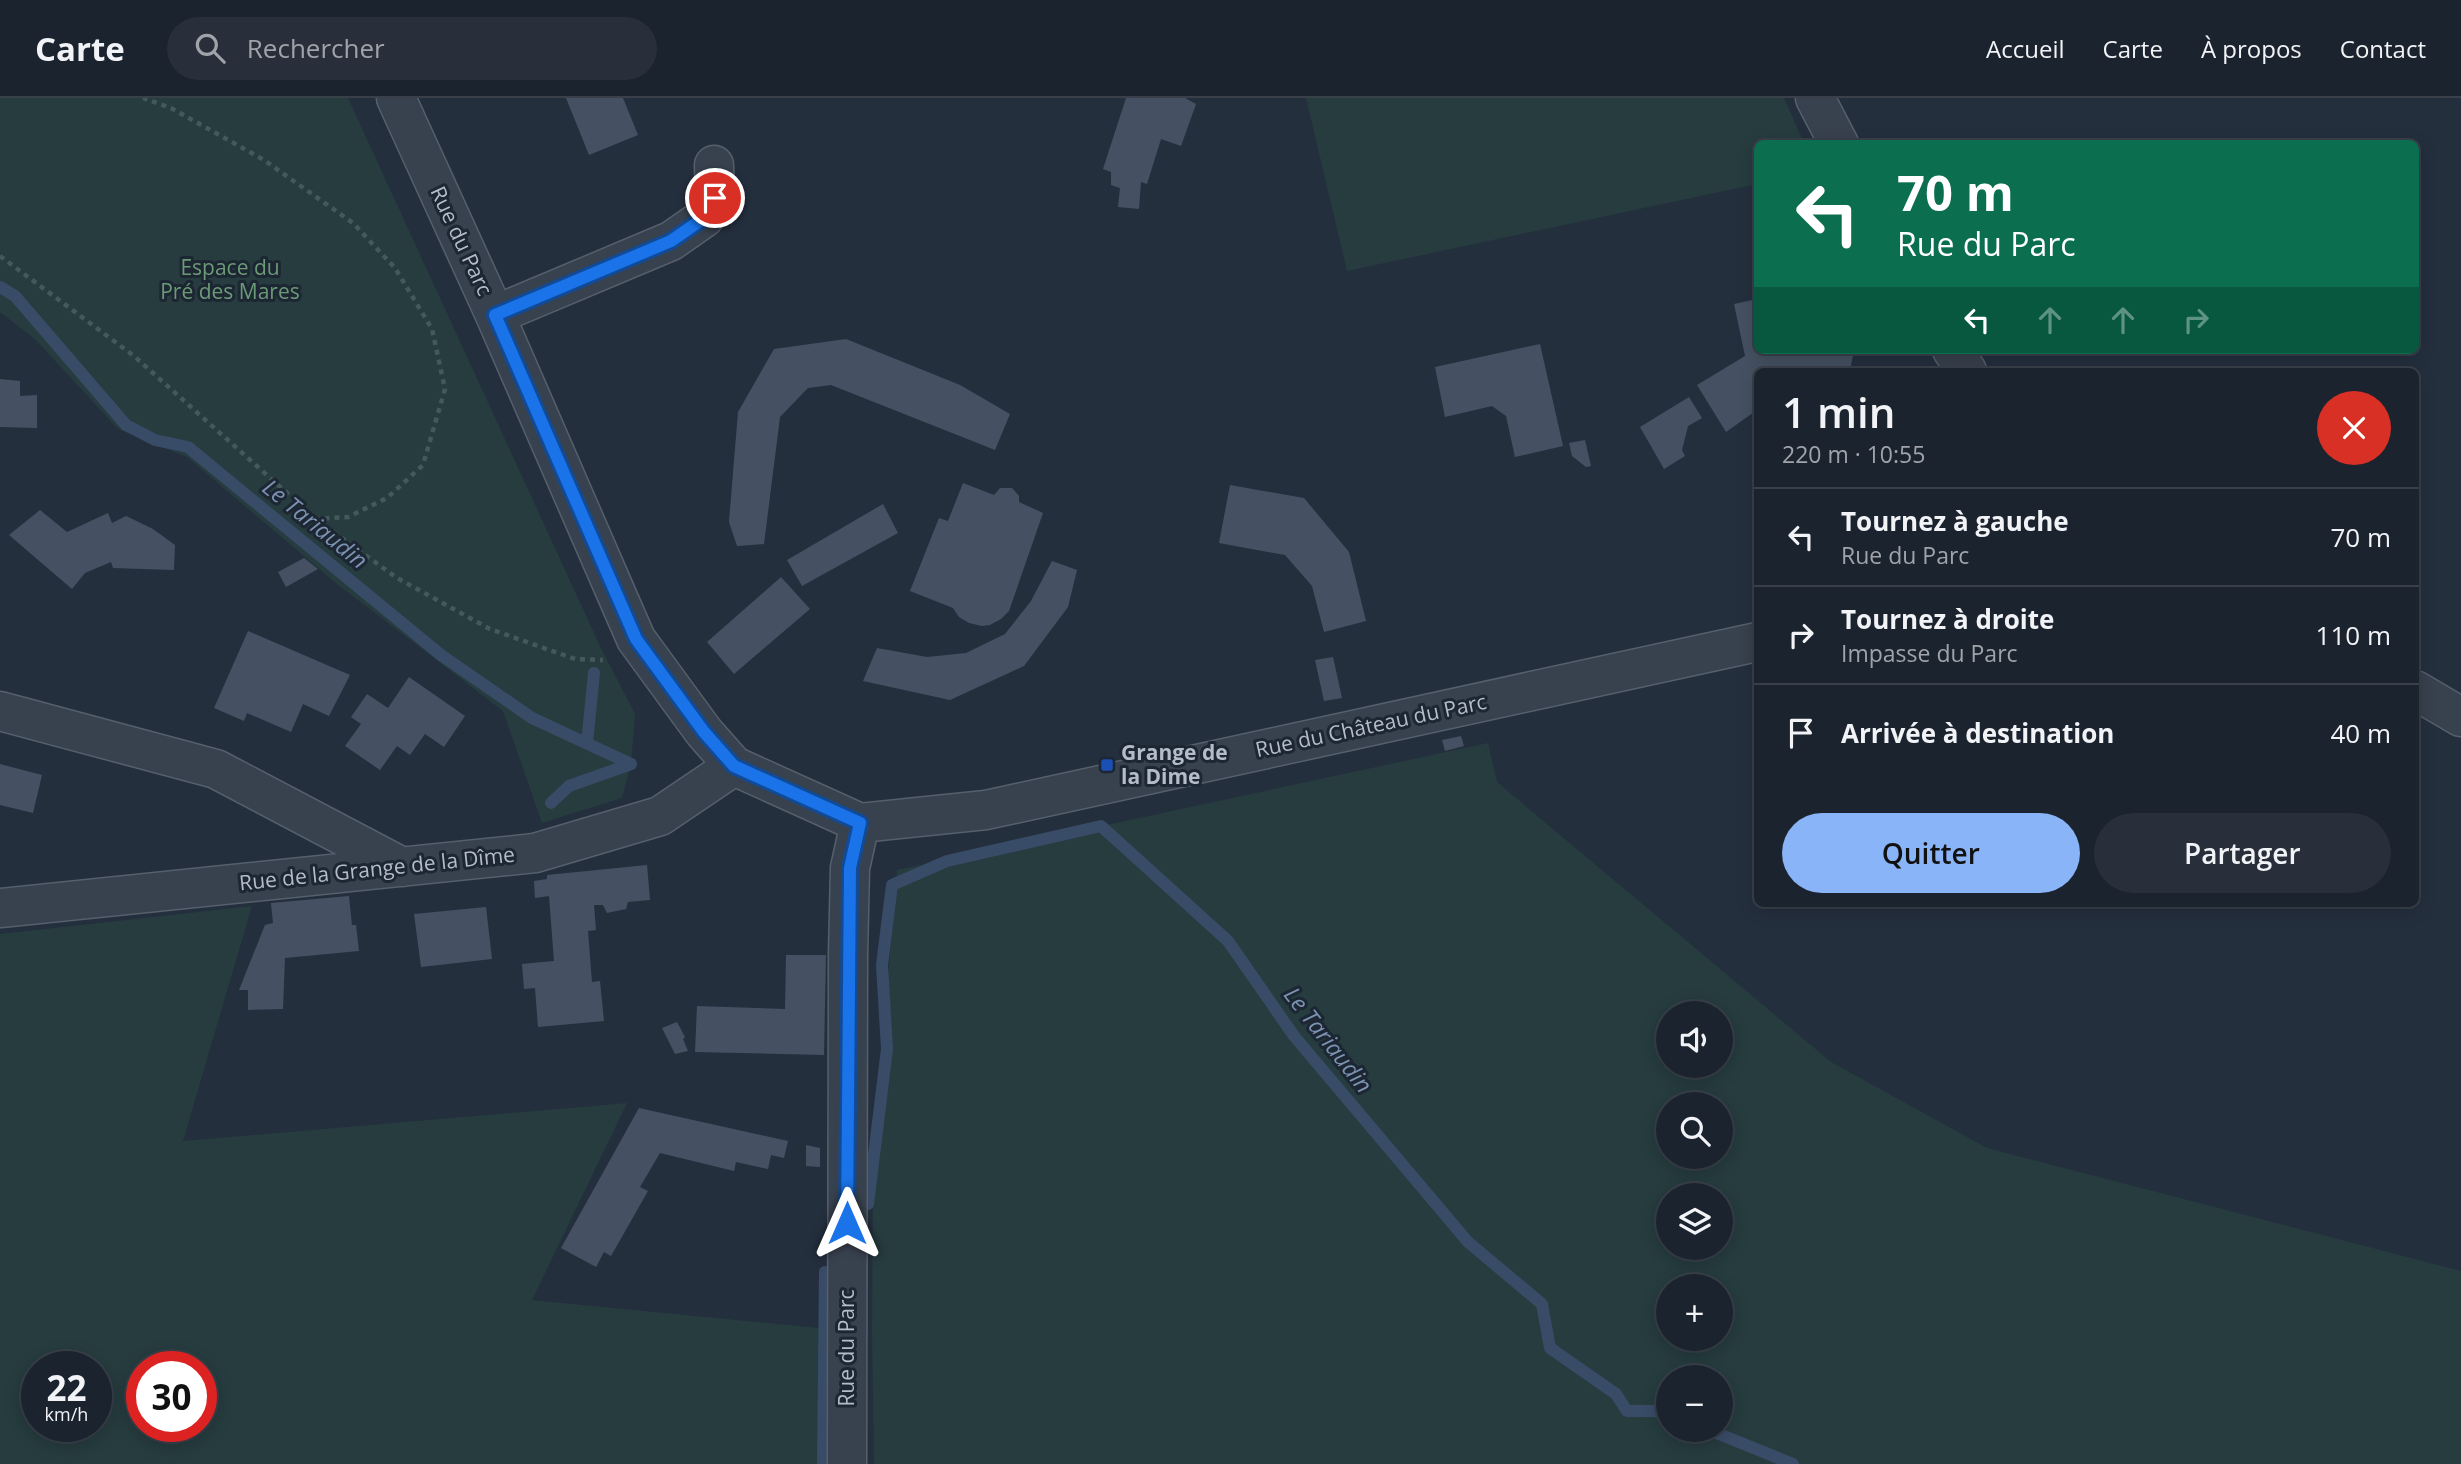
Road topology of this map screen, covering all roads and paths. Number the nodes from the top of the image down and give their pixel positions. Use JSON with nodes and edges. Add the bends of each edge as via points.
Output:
{"nodes":[{"id":1,"x":143,"y":98,"type":"edge"},
{"id":2,"x":396,"y":98,"type":"edge"},
{"id":3,"x":1815,"y":98,"type":"edge"},
{"id":4,"x":1837,"y":140,"type":"edge"},
{"id":5,"x":714,"y":165,"type":"dead end"},
{"id":6,"x":0,"y":256,"type":"edge"},
{"id":7,"x":495,"y":315,"type":"junction"},
{"id":8,"x":316,"y":519,"type":"junction"},
{"id":9,"x":636,"y":639,"type":"junction"},
{"id":10,"x":1754,"y":643,"type":"edge"},
{"id":11,"x":2419,"y":692,"type":"edge"},
{"id":12,"x":0,"y":711,"type":"edge"},
{"id":13,"x":2461,"y":718,"type":"edge"},
{"id":14,"x":2419,"y":719,"type":"edge"},
{"id":15,"x":2461,"y":735,"type":"edge"},
{"id":16,"x":734,"y":766,"type":"junction"},
{"id":17,"x":860,"y":823,"type":"junction"},
{"id":18,"x":402,"y":867,"type":"junction"},
{"id":19,"x":0,"y":908,"type":"edge"},
{"id":20,"x":847,"y":1464,"type":"edge"}],
"edges":[{"from":1,"to":8,"type":"path","via":[[171,108],[264,160],[353,223],[395,268],[432,329],[446,390],[424,465],[387,498],[348,517]]},
{"from":2,"to":7,"type":"street","name":"Rue du Parc"},
{"from":3,"to":4,"type":"street"},
{"from":5,"to":7,"type":"street","via":[[715,198],[704,218],[671,241]]},
{"from":6,"to":8,"type":"path","via":[[134,356]]},
{"from":7,"to":9,"type":"street","name":"Rue du Parc"},
{"from":8,"to":9,"type":"path","via":[[397,578],[490,629],[575,659],[607,660]]},
{"from":9,"to":16,"type":"street","name":"Rue du Parc"},
{"from":10,"to":17,"type":"street","name":"Rue du Château du Parc","via":[[986,810]]},
{"from":11,"to":13,"type":"street"},
{"from":12,"to":18,"type":"street","via":[[216,769]]},
{"from":14,"to":15,"type":"street"},
{"from":16,"to":17,"type":"street","name":"Rue du Parc"},
{"from":16,"to":18,"type":"street","name":"Rue de la Grange de la Dîme","via":[[660,816],[535,853]]},
{"from":17,"to":20,"type":"street","name":"Rue du Parc","via":[[850,868],[848,955]]},
{"from":18,"to":19,"type":"street","name":"Rue de la Grange de la Dîme"}]}
